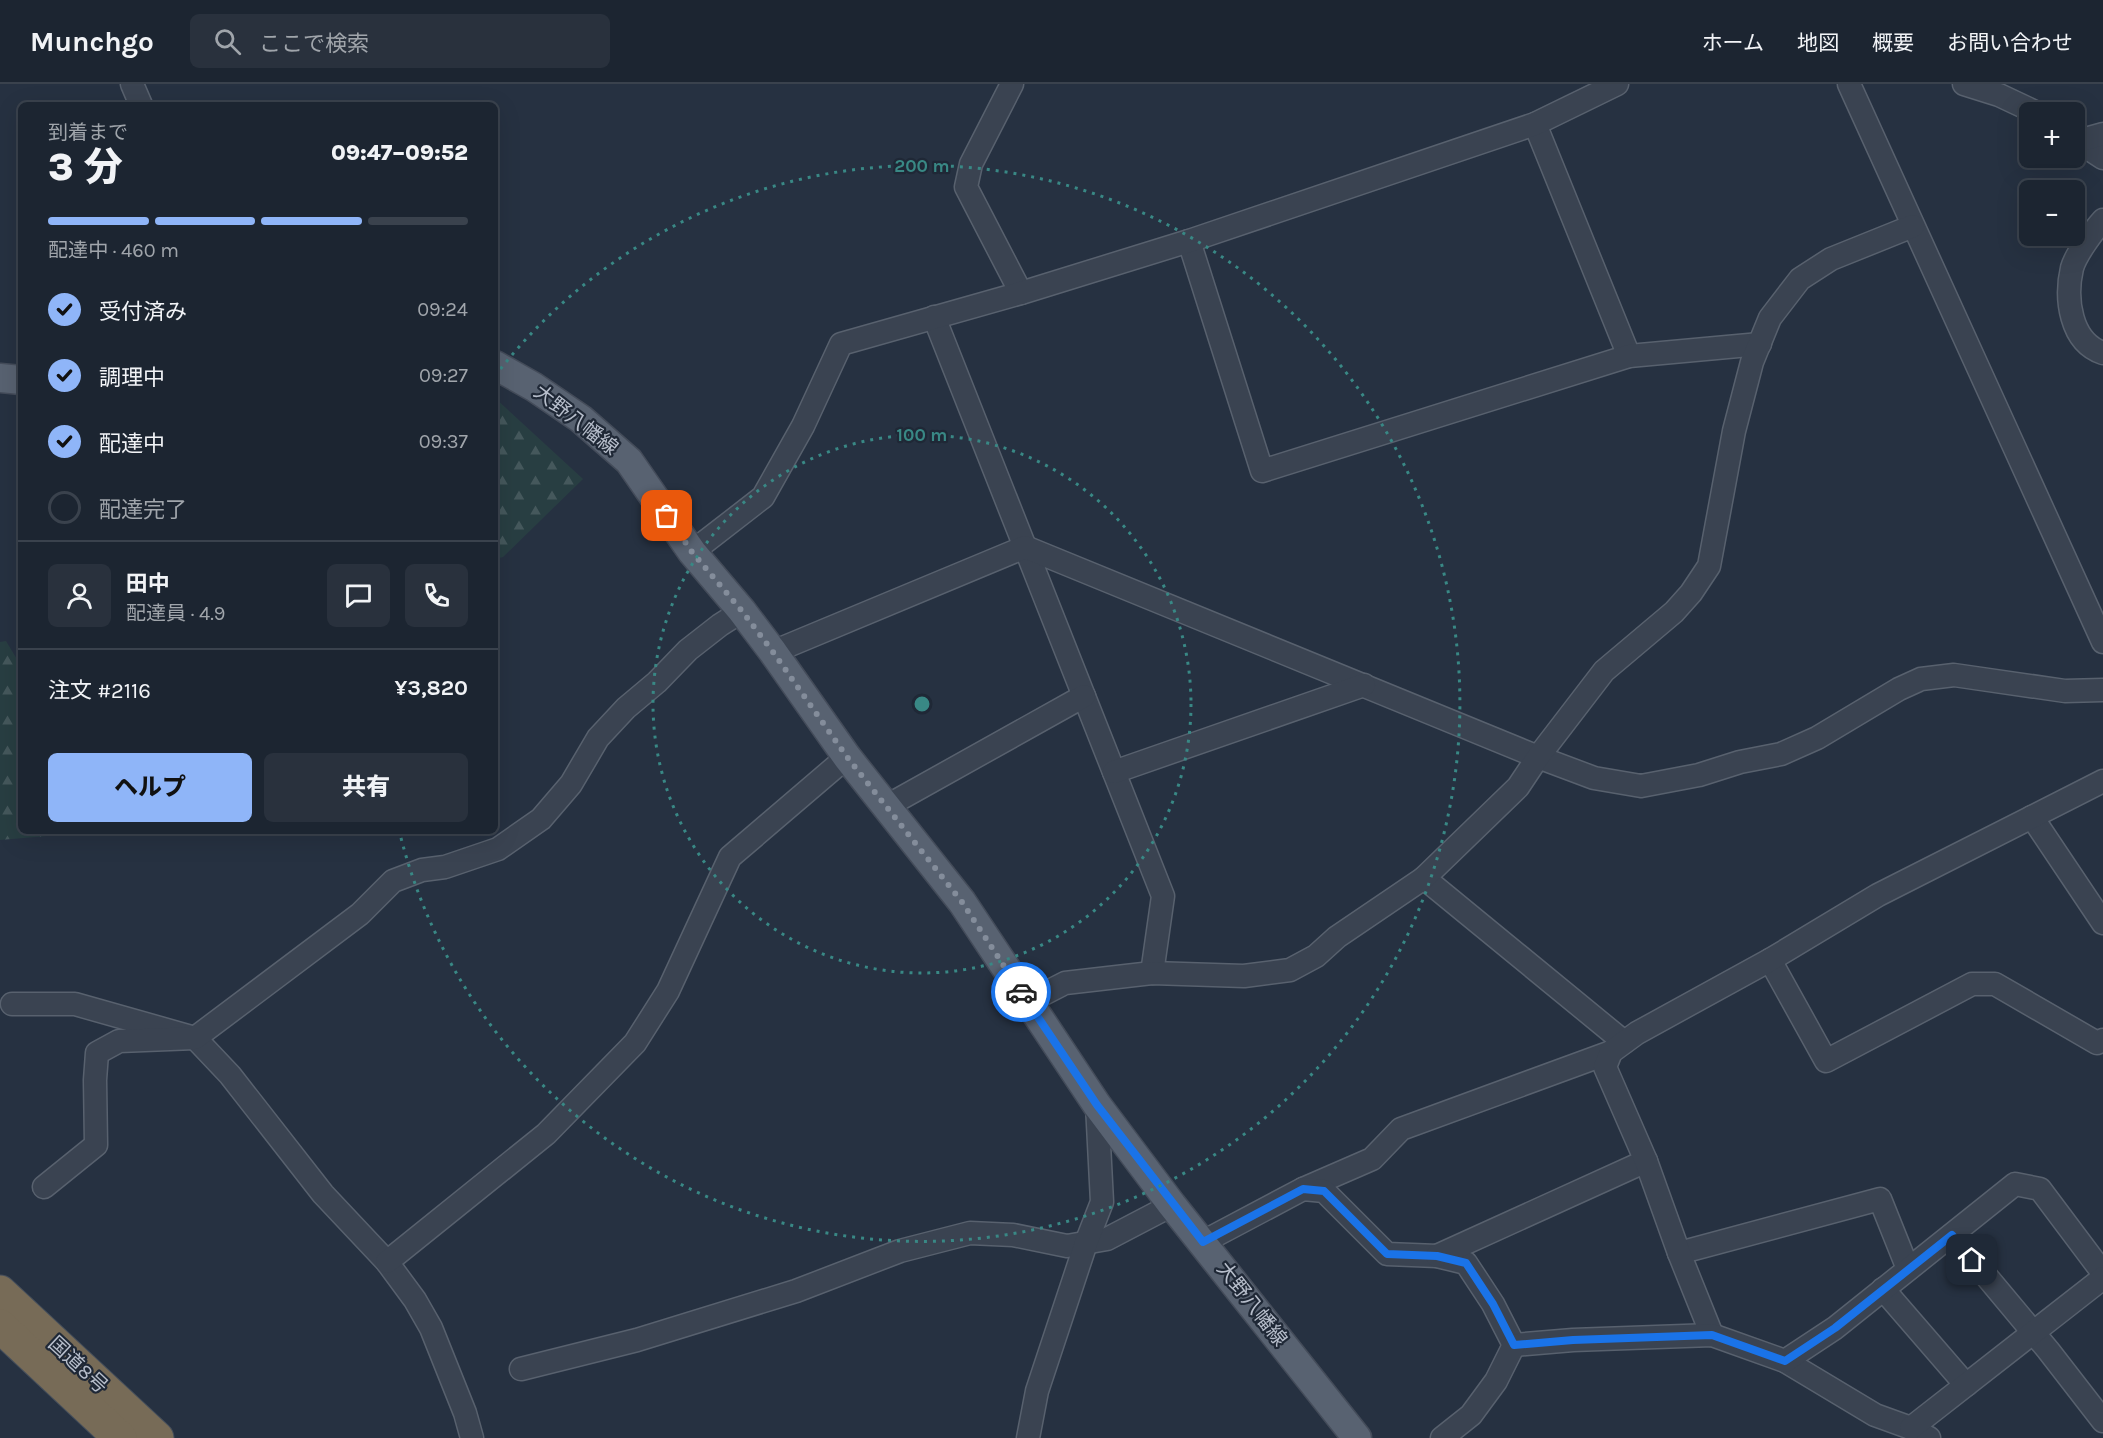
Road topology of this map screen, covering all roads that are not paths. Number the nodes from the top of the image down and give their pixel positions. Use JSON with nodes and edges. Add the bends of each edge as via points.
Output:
{"nodes":[{"id":1,"x":132,"y":84,"type":"edge"},
{"id":2,"x":1012,"y":84,"type":"edge"},
{"id":3,"x":1617,"y":84,"type":"edge"},
{"id":4,"x":1849,"y":84,"type":"edge"},
{"id":5,"x":1964,"y":84,"type":"edge"},
{"id":6,"x":140,"y":102,"type":"edge"},
{"id":7,"x":2019,"y":104,"type":"edge"},
{"id":8,"x":1535,"y":124,"type":"junction"},
{"id":9,"x":2103,"y":134,"type":"edge"},
{"id":10,"x":2085,"y":138,"type":"edge"},
{"id":11,"x":2085,"y":146,"type":"edge"},
{"id":12,"x":2103,"y":158,"type":"edge"},
{"id":13,"x":2103,"y":220,"type":"edge"},
{"id":14,"x":1913,"y":226,"type":"junction"},
{"id":15,"x":1189,"y":241,"type":"junction"},
{"id":16,"x":1021,"y":293,"type":"junction"},
{"id":17,"x":934,"y":317,"type":"junction"},
{"id":18,"x":1760,"y":344,"type":"junction"},
{"id":19,"x":2103,"y":353,"type":"edge"},
{"id":20,"x":1629,"y":356,"type":"junction"},
{"id":21,"x":498,"y":367,"type":"edge"},
{"id":22,"x":0,"y":378,"type":"edge"},
{"id":23,"x":18,"y":380,"type":"edge"},
{"id":24,"x":1025,"y":547,"type":"junction"},
{"id":25,"x":692,"y":552,"type":"junction"},
{"id":26,"x":742,"y":611,"type":"junction"},
{"id":27,"x":2103,"y":642,"type":"edge"},
{"id":28,"x":773,"y":652,"type":"junction"},
{"id":29,"x":1364,"y":686,"type":"junction"},
{"id":30,"x":2103,"y":690,"type":"edge"},
{"id":31,"x":1084,"y":696,"type":"junction"},
{"id":32,"x":847,"y":757,"type":"junction"},
{"id":33,"x":1538,"y":757,"type":"junction"},
{"id":34,"x":1114,"y":772,"type":"junction"},
{"id":35,"x":2103,"y":780,"type":"edge"},
{"id":36,"x":887,"y":806,"type":"junction"},
{"id":37,"x":2032,"y":817,"type":"junction"},
{"id":38,"x":1424,"y":878,"type":"junction"},
{"id":39,"x":2103,"y":923,"type":"edge"},
{"id":40,"x":1770,"y":960,"type":"junction"},
{"id":41,"x":1152,"y":973,"type":"junction"},
{"id":42,"x":1028,"y":1002,"type":"junction"},
{"id":43,"x":12,"y":1004,"type":"dead end"},
{"id":44,"x":195,"y":1038,"type":"junction"},
{"id":45,"x":2103,"y":1040,"type":"edge"},
{"id":46,"x":1618,"y":1047,"type":"junction"},
{"id":47,"x":1097,"y":1105,"type":"junction"},
{"id":48,"x":1647,"y":1161,"type":"junction"},
{"id":49,"x":44,"y":1187,"type":"dead end"},
{"id":50,"x":1303,"y":1189,"type":"junction"},
{"id":51,"x":1172,"y":1204,"type":"junction"},
{"id":52,"x":1952,"y":1235,"type":"junction"},
{"id":53,"x":1203,"y":1242,"type":"junction"},
{"id":54,"x":1086,"y":1243,"type":"junction"},
{"id":55,"x":1679,"y":1253,"type":"junction"},
{"id":56,"x":1437,"y":1256,"type":"junction"},
{"id":57,"x":387,"y":1262,"type":"junction"},
{"id":58,"x":1908,"y":1269,"type":"junction"},
{"id":59,"x":2103,"y":1273,"type":"edge"},
{"id":60,"x":2103,"y":1278,"type":"edge"},
{"id":61,"x":1883,"y":1289,"type":"junction"},
{"id":62,"x":0,"y":1292,"type":"edge"},
{"id":63,"x":0,"y":1326,"type":"edge"},
{"id":64,"x":2033,"y":1332,"type":"junction"},
{"id":65,"x":1712,"y":1335,"type":"junction"},
{"id":66,"x":1514,"y":1345,"type":"junction"},
{"id":67,"x":1785,"y":1361,"type":"junction"},
{"id":68,"x":520,"y":1369,"type":"dead end"},
{"id":69,"x":1966,"y":1385,"type":"junction"},
{"id":70,"x":2103,"y":1421,"type":"edge"},
{"id":71,"x":1907,"y":1432,"type":"edge"},
{"id":72,"x":120,"y":1438,"type":"edge"},
{"id":73,"x":157,"y":1438,"type":"edge"},
{"id":74,"x":472,"y":1438,"type":"edge"},
{"id":75,"x":1028,"y":1438,"type":"edge"},
{"id":76,"x":1357,"y":1438,"type":"edge"},
{"id":77,"x":1442,"y":1438,"type":"edge"}],
"edges":[{"from":1,"to":6,"type":"street"},
{"from":2,"to":16,"type":"street","via":[[971,164],[966,187]]},
{"from":3,"to":8,"type":"street"},
{"from":4,"to":14,"type":"street"},
{"from":5,"to":7,"type":"street"},
{"from":8,"to":15,"type":"street"},
{"from":8,"to":20,"type":"street"},
{"from":9,"to":10,"type":"street"},
{"from":11,"to":12,"type":"street"},
{"from":13,"to":19,"type":"street","via":[[2073,266],[2069,295],[2073,323],[2092,349]]},
{"from":14,"to":18,"type":"street","via":[[1831,258],[1800,279],[1770,318]]},
{"from":14,"to":27,"type":"street"},
{"from":15,"to":16,"type":"street"},
{"from":15,"to":20,"type":"street","via":[[1262,471]]},
{"from":16,"to":17,"type":"street"},
{"from":17,"to":24,"type":"street"},
{"from":17,"to":25,"type":"street","via":[[841,344],[803,426],[763,497]]},
{"from":18,"to":20,"type":"street"},
{"from":18,"to":33,"type":"street","via":[[1734,431],[1709,566],[1674,612],[1604,671]]},
{"from":21,"to":25,"type":"main road","name":"大野八幡線","via":[[581,419],[629,461]]},
{"from":22,"to":23,"type":"main road"},
{"from":24,"to":28,"type":"street"},
{"from":24,"to":29,"type":"street"},
{"from":24,"to":31,"type":"street"},
{"from":25,"to":26,"type":"main road","name":"大野八幡線"},
{"from":26,"to":28,"type":"main road","name":"大野八幡線"},
{"from":26,"to":44,"type":"street","via":[[688,650],[626,708],[598,738],[571,784],[541,819],[498,849],[393,881],[360,914]]},
{"from":28,"to":32,"type":"main road","name":"大野八幡線"},
{"from":29,"to":33,"type":"street"},
{"from":29,"to":34,"type":"street"},
{"from":30,"to":33,"type":"street","via":[[2065,691],[1954,675],[1921,679],[1817,738],[1781,753],[1641,786],[1593,778]]},
{"from":31,"to":34,"type":"street"},
{"from":31,"to":36,"type":"street"},
{"from":32,"to":36,"type":"main road","name":"大野八幡線"},
{"from":32,"to":57,"type":"street","via":[[730,857],[668,991],[635,1043],[546,1134]]},
{"from":33,"to":38,"type":"street","via":[[1518,787]]},
{"from":34,"to":41,"type":"street","via":[[1163,896]]},
{"from":35,"to":37,"type":"street"},
{"from":36,"to":42,"type":"main road","name":"大野八幡線","via":[[962,902]]},
{"from":37,"to":39,"type":"street"},
{"from":37,"to":40,"type":"street","via":[[1878,896]]},
{"from":38,"to":41,"type":"street","via":[[1316,956],[1290,970],[1244,976]]},
{"from":38,"to":46,"type":"street"},
{"from":40,"to":45,"type":"street","via":[[1826,1061],[1972,984],[1995,984],[2097,1043]]},
{"from":40,"to":46,"type":"street"},
{"from":41,"to":42,"type":"street","via":[[1065,983]]},
{"from":42,"to":47,"type":"main road","name":"大野八幡線"},
{"from":43,"to":44,"type":"street","via":[[75,1004]]},
{"from":44,"to":49,"type":"street","via":[[118,1041],[98,1053],[94,1080],[96,1145]]},
{"from":44,"to":57,"type":"street","via":[[230,1075],[323,1194]]},
{"from":46,"to":48,"type":"street","via":[[1605,1066]]},
{"from":46,"to":50,"type":"street","via":[[1401,1129],[1372,1159]]},
{"from":47,"to":51,"type":"main road","name":"大野八幡線"},
{"from":47,"to":54,"type":"street","via":[[1102,1202]]},
{"from":48,"to":55,"type":"street"},
{"from":48,"to":56,"type":"street"},
{"from":50,"to":53,"type":"street"},
{"from":50,"to":56,"type":"street","via":[[1324,1191],[1387,1254]]},
{"from":51,"to":53,"type":"main road","name":"大野八幡線"},
{"from":51,"to":54,"type":"street","via":[[1107,1239]]},
{"from":52,"to":58,"type":"street"},
{"from":52,"to":59,"type":"street","via":[[2015,1184],[2026,1185],[2040,1190]]},
{"from":52,"to":64,"type":"street"},
{"from":53,"to":76,"type":"main road","name":"大野八幡線"},
{"from":54,"to":68,"type":"street","via":[[1067,1246],[1013,1235],[970,1233],[900,1251],[796,1291],[637,1340]]},
{"from":54,"to":75,"type":"street","via":[[1037,1391]]},
{"from":55,"to":58,"type":"street","via":[[1880,1199]]},
{"from":55,"to":65,"type":"street"},
{"from":56,"to":66,"type":"street","via":[[1466,1263]]},
{"from":57,"to":74,"type":"street","via":[[431,1328]]},
{"from":58,"to":61,"type":"street"},
{"from":60,"to":64,"type":"street"},
{"from":61,"to":67,"type":"street","via":[[1835,1328]]},
{"from":61,"to":69,"type":"street"},
{"from":62,"to":73,"type":"highway","name":"国道8号"},
{"from":63,"to":72,"type":"highway","name":"国道8号"},
{"from":64,"to":69,"type":"street"},
{"from":64,"to":70,"type":"street"},
{"from":65,"to":66,"type":"street"},
{"from":65,"to":67,"type":"street"},
{"from":66,"to":77,"type":"street","via":[[1496,1381],[1471,1415]]},
{"from":67,"to":71,"type":"street"},
{"from":69,"to":71,"type":"street"}]}
